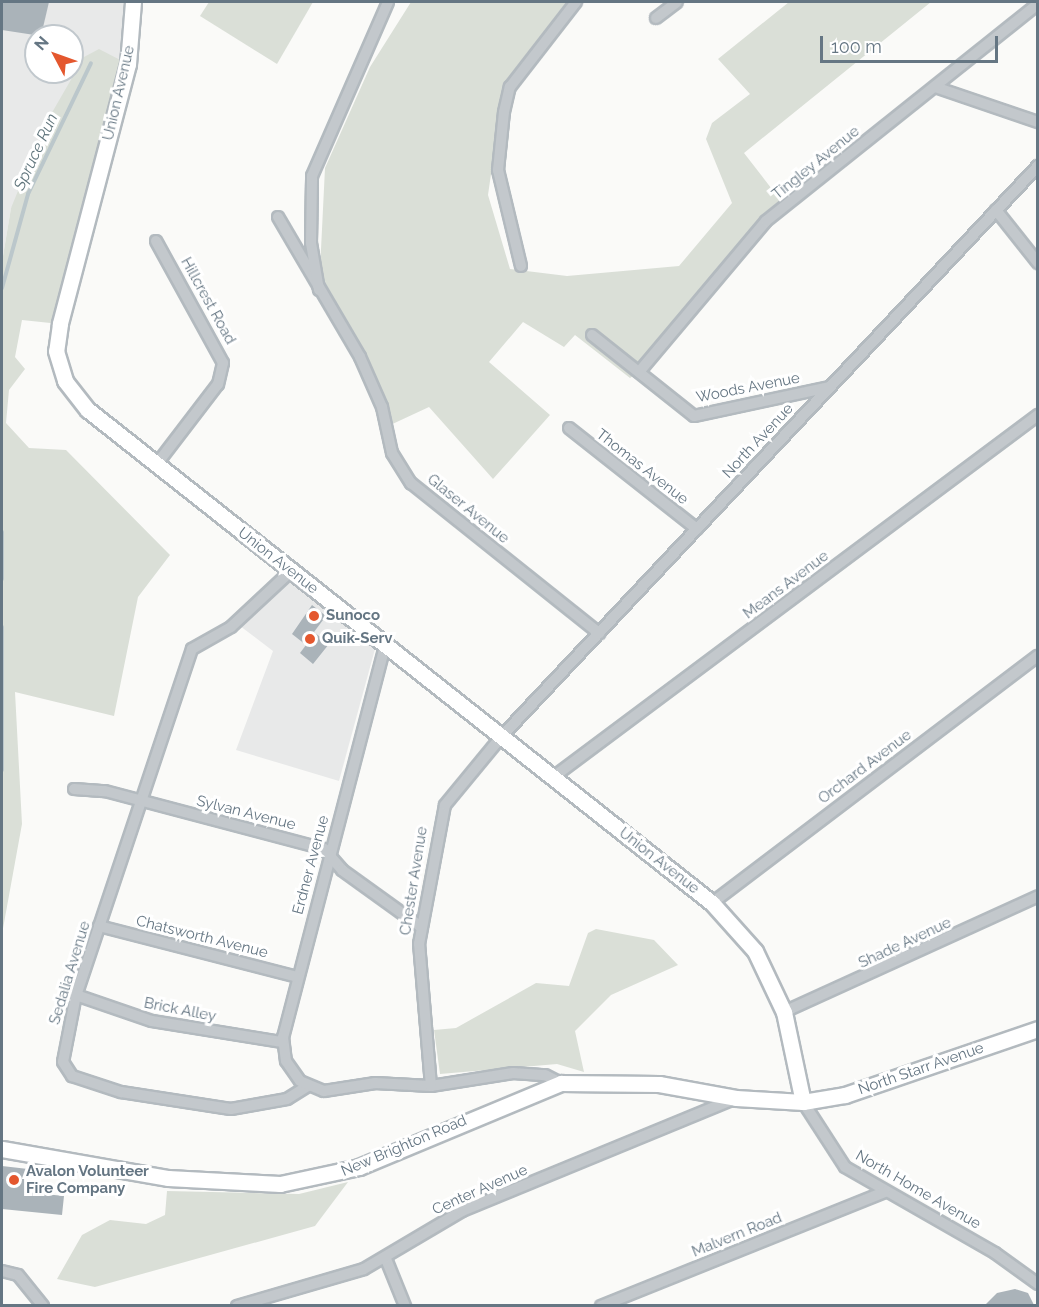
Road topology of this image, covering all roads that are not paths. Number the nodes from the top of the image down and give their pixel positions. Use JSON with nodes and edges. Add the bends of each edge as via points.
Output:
{"nodes":[{"id":1,"x":132,"y":2,"type":"edge"},
{"id":2,"x":388,"y":2,"type":"edge"},
{"id":3,"x":576,"y":2,"type":"edge"},
{"id":4,"x":677,"y":2,"type":"edge"},
{"id":5,"x":1038,"y":4,"type":"edge"},
{"id":6,"x":656,"y":18,"type":"dead end"},
{"id":7,"x":935,"y":87,"type":"junction"},
{"id":8,"x":1038,"y":122,"type":"edge"},
{"id":9,"x":1038,"y":166,"type":"edge"},
{"id":10,"x":996,"y":210,"type":"junction"},
{"id":11,"x":278,"y":217,"type":"dead end"},
{"id":12,"x":156,"y":241,"type":"dead end"},
{"id":13,"x":1038,"y":262,"type":"edge"},
{"id":14,"x":521,"y":266,"type":"dead end"},
{"id":15,"x":320,"y":290,"type":"junction"},
{"id":16,"x":592,"y":335,"type":"dead end"},
{"id":17,"x":639,"y":372,"type":"junction"},
{"id":18,"x":830,"y":387,"type":"junction"},
{"id":19,"x":1038,"y":416,"type":"edge"},
{"id":20,"x":569,"y":428,"type":"dead end"},
{"id":21,"x":156,"y":465,"type":"junction"},
{"id":22,"x":697,"y":529,"type":"junction"},
{"id":23,"x":291,"y":571,"type":"junction"},
{"id":24,"x":599,"y":633,"type":"junction"},
{"id":25,"x":385,"y":646,"type":"junction"},
{"id":26,"x":1038,"y":656,"type":"edge"},
{"id":27,"x":501,"y":737,"type":"junction"},
{"id":28,"x":552,"y":778,"type":"junction"},
{"id":29,"x":74,"y":789,"type":"dead end"},
{"id":30,"x":141,"y":802,"type":"junction"},
{"id":31,"x":329,"y":854,"type":"junction"},
{"id":32,"x":1038,"y":896,"type":"edge"},
{"id":33,"x":712,"y":903,"type":"junction"},
{"id":34,"x":99,"y":926,"type":"junction"},
{"id":35,"x":421,"y":927,"type":"junction"},
{"id":36,"x":298,"y":977,"type":"junction"},
{"id":37,"x":76,"y":995,"type":"junction"},
{"id":38,"x":784,"y":1012,"type":"junction"},
{"id":39,"x":1038,"y":1029,"type":"edge"},
{"id":40,"x":282,"y":1042,"type":"junction"},
{"id":41,"x":561,"y":1083,"type":"junction"},
{"id":42,"x":308,"y":1086,"type":"junction"},
{"id":43,"x":431,"y":1086,"type":"junction"},
{"id":44,"x":736,"y":1098,"type":"junction"},
{"id":45,"x":803,"y":1102,"type":"junction"},
{"id":46,"x":2,"y":1149,"type":"edge"},
{"id":47,"x":885,"y":1192,"type":"junction"},
{"id":48,"x":386,"y":1259,"type":"junction"},
{"id":49,"x":2,"y":1271,"type":"edge"},
{"id":50,"x":1038,"y":1284,"type":"edge"},
{"id":51,"x":43,"y":1305,"type":"edge"},
{"id":52,"x":237,"y":1305,"type":"edge"},
{"id":53,"x":405,"y":1305,"type":"edge"},
{"id":54,"x":601,"y":1305,"type":"edge"}],
"edges":[{"from":1,"to":21,"type":"street","name":"Union Avenue","via":[[128,64],[56,351],[76,399]]},
{"from":2,"to":15,"type":"street","via":[[312,176],[310,233]]},
{"from":3,"to":14,"type":"street","via":[[510,87],[504,111],[498,170]]},
{"from":4,"to":6,"type":"street"},
{"from":5,"to":7,"type":"street","name":"Tingley Avenue"},
{"from":7,"to":8,"type":"street"},
{"from":7,"to":17,"type":"street","name":"Tingley Avenue","via":[[766,221]]},
{"from":9,"to":10,"type":"street","name":"North Avenue"},
{"from":10,"to":13,"type":"street"},
{"from":10,"to":18,"type":"street","name":"North Avenue"},
{"from":11,"to":15,"type":"street","name":"Glaser Avenue"},
{"from":12,"to":21,"type":"street","name":"Hillcrest Road","via":[[223,363],[218,384]]},
{"from":15,"to":24,"type":"street","name":"Glaser Avenue","via":[[360,357],[382,407],[392,453],[411,483]]},
{"from":16,"to":17,"type":"street","name":"Woods Avenue"},
{"from":17,"to":18,"type":"street","name":"Woods Avenue","via":[[694,416]]},
{"from":18,"to":22,"type":"street","name":"North Avenue"},
{"from":19,"to":28,"type":"street","name":"Means Avenue"},
{"from":20,"to":22,"type":"street","name":"Thomas Avenue"},
{"from":21,"to":23,"type":"street","name":"Union Avenue"},
{"from":22,"to":24,"type":"street","name":"North Avenue"},
{"from":23,"to":25,"type":"street","name":"Union Avenue"},
{"from":23,"to":30,"type":"street","name":"Sedalia Avenue","via":[[231,627],[196,642]]},
{"from":24,"to":27,"type":"street","name":"North Avenue"},
{"from":25,"to":27,"type":"street","name":"Union Avenue"},
{"from":25,"to":31,"type":"street","name":"Erdner Avenue"},
{"from":26,"to":33,"type":"street","name":"Orchard Avenue"},
{"from":27,"to":28,"type":"street","name":"Union Avenue"},
{"from":27,"to":35,"type":"street","name":"Chester Avenue","via":[[445,806]]},
{"from":28,"to":33,"type":"street","name":"Union Avenue"},
{"from":29,"to":30,"type":"street","name":"Sylvan Avenue"},
{"from":30,"to":31,"type":"street","name":"Sylvan Avenue"},
{"from":30,"to":34,"type":"street","name":"Sedalia Avenue"},
{"from":31,"to":35,"type":"street","via":[[342,870]]},
{"from":31,"to":36,"type":"street","name":"Erdner Avenue"},
{"from":32,"to":38,"type":"street","name":"Shade Avenue"},
{"from":33,"to":38,"type":"street","name":"Union Avenue","via":[[756,951]]},
{"from":34,"to":36,"type":"street","name":"Chatsworth Avenue"},
{"from":34,"to":37,"type":"street","name":"Sedalia Avenue"},
{"from":35,"to":43,"type":"street","name":"Chester Avenue"},
{"from":36,"to":40,"type":"street","name":"Erdner Avenue"},
{"from":37,"to":40,"type":"street","name":"Brick Alley","via":[[152,1021]]},
{"from":37,"to":42,"type":"street","name":"Sedalia Avenue","via":[[63,1062],[72,1076],[121,1092],[231,1109],[287,1099]]},
{"from":38,"to":45,"type":"street","name":"Union Avenue"},
{"from":39,"to":45,"type":"street","name":"North Starr Avenue","via":[[845,1095]]},
{"from":40,"to":42,"type":"street","via":[[289,1069]]},
{"from":41,"to":43,"type":"street","via":[[545,1075],[513,1073]]},
{"from":41,"to":44,"type":"street","name":"New Brighton Road","via":[[660,1084]]},
{"from":41,"to":46,"type":"street","name":"New Brighton Road","via":[[359,1167],[280,1184],[168,1178]]},
{"from":42,"to":43,"type":"street","via":[[333,1091],[375,1083]]},
{"from":44,"to":45,"type":"street","name":"New Brighton Road"},
{"from":44,"to":48,"type":"street","name":"Center Avenue","via":[[462,1211]]},
{"from":45,"to":47,"type":"street","name":"North Home Avenue","via":[[845,1167]]},
{"from":47,"to":50,"type":"street","name":"North Home Avenue","via":[[995,1253]]},
{"from":47,"to":54,"type":"street","name":"Malvern Road"},
{"from":48,"to":52,"type":"street","name":"Center Avenue"},
{"from":48,"to":53,"type":"street"},
{"from":49,"to":51,"type":"street","via":[[18,1275]]}]}
